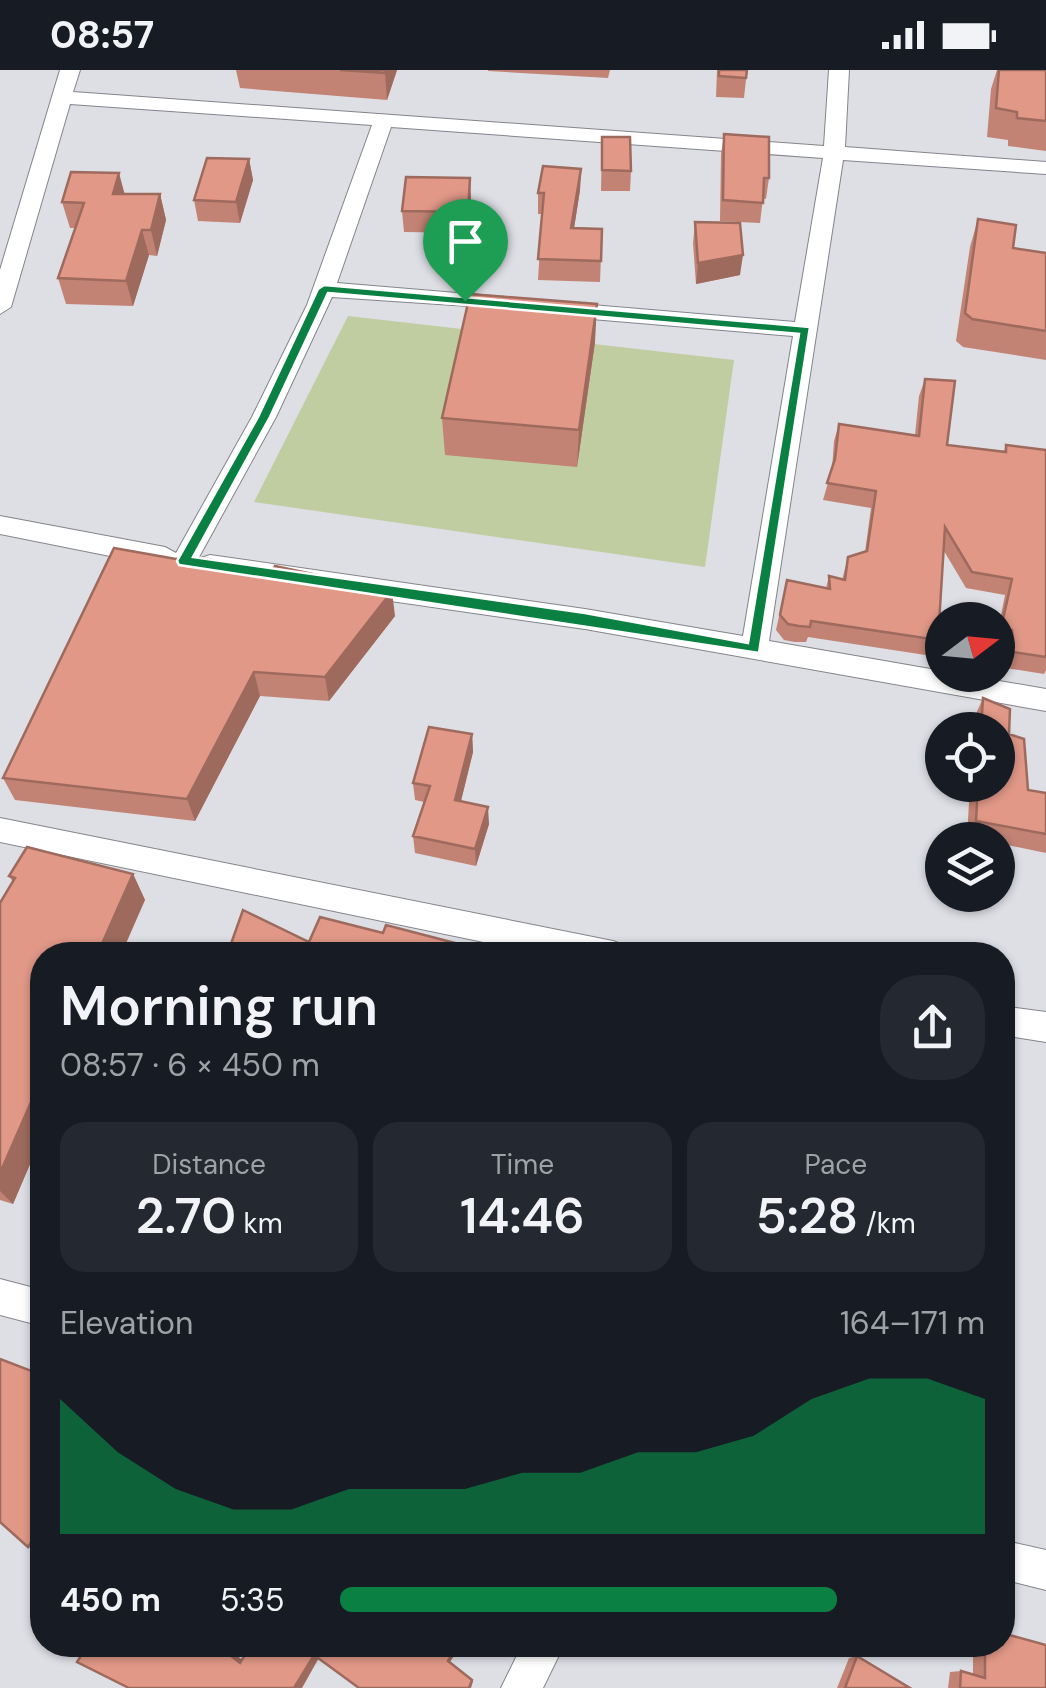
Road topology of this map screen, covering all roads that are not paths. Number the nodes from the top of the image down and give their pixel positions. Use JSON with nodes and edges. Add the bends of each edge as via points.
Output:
{"nodes":[{"id":1,"x":70,"y":70,"type":"edge"},
{"id":2,"x":839,"y":70,"type":"edge"},
{"id":3,"x":62,"y":97,"type":"junction"},
{"id":4,"x":384,"y":120,"type":"junction"},
{"id":5,"x":834,"y":153,"type":"junction"},
{"id":6,"x":1046,"y":168,"type":"edge"},
{"id":7,"x":324,"y":289,"type":"junction"},
{"id":8,"x":0,"y":306,"type":"edge"},
{"id":9,"x":806,"y":330,"type":"junction"},
{"id":10,"x":0,"y":525,"type":"edge"},
{"id":11,"x":184,"y":561,"type":"junction"},
{"id":12,"x":754,"y":650,"type":"junction"},
{"id":13,"x":1046,"y":700,"type":"edge"},
{"id":14,"x":0,"y":830,"type":"edge"},
{"id":15,"x":549,"y":942,"type":"edge"},
{"id":16,"x":1015,"y":1022,"type":"edge"},
{"id":17,"x":1046,"y":1027,"type":"edge"},
{"id":18,"x":0,"y":1296,"type":"edge"},
{"id":19,"x":30,"y":1305,"type":"edge"},
{"id":20,"x":1015,"y":1562,"type":"edge"},
{"id":21,"x":1046,"y":1570,"type":"edge"},
{"id":22,"x":538,"y":1657,"type":"edge"},
{"id":23,"x":522,"y":1688,"type":"edge"}],
"edges":[{"from":1,"to":3,"type":"street"},
{"from":2,"to":5,"type":"street"},
{"from":3,"to":4,"type":"street"},
{"from":3,"to":8,"type":"street"},
{"from":4,"to":5,"type":"street"},
{"from":4,"to":7,"type":"street"},
{"from":5,"to":6,"type":"street"},
{"from":5,"to":9,"type":"street"},
{"from":7,"to":9,"type":"street"},
{"from":7,"to":11,"type":"street","via":[[264,417]]},
{"from":9,"to":12,"type":"street"},
{"from":10,"to":11,"type":"street"},
{"from":11,"to":12,"type":"street"},
{"from":12,"to":13,"type":"street"},
{"from":14,"to":15,"type":"street"},
{"from":16,"to":17,"type":"street"},
{"from":18,"to":19,"type":"street"},
{"from":20,"to":21,"type":"street"},
{"from":22,"to":23,"type":"street"}]}
